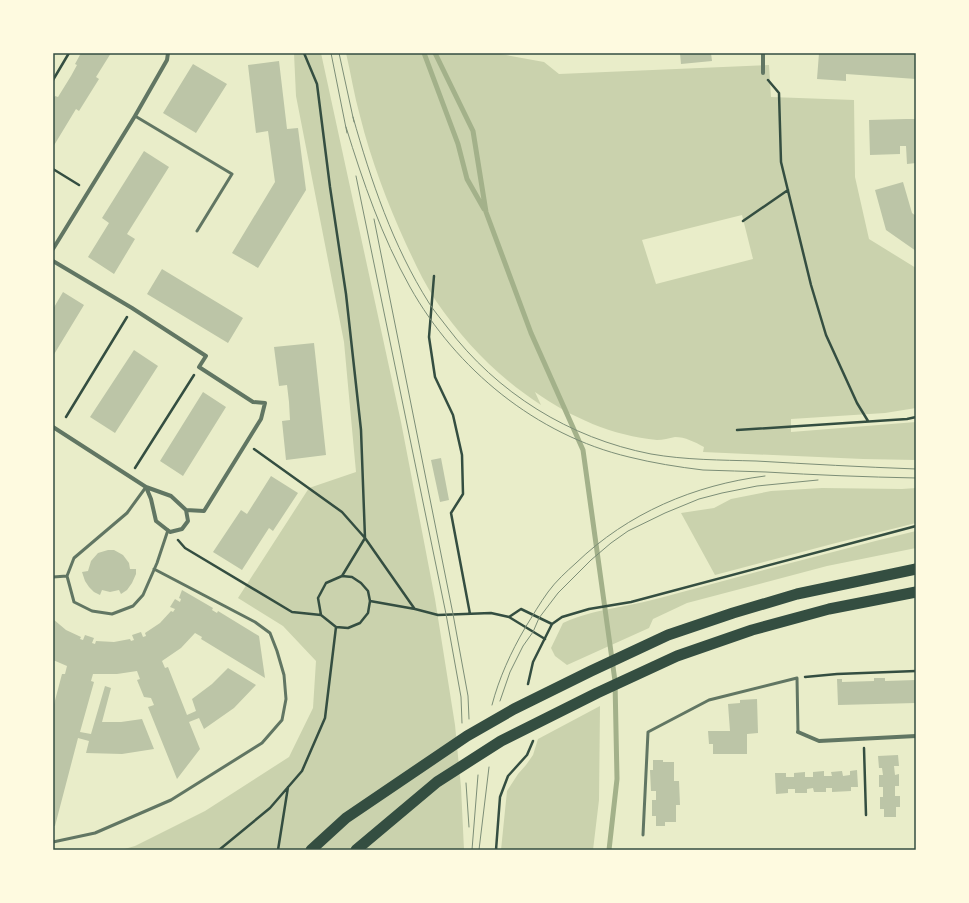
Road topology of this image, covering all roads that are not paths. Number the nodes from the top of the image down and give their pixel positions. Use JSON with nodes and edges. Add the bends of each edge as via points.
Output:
{"nodes":[{"id":1,"x":168,"y":53,"type":"edge"},
{"id":2,"x":763,"y":53,"type":"edge"},
{"id":3,"x":763,"y":73,"type":"road end"},
{"id":4,"x":135,"y":116,"type":"junction"},
{"id":5,"x":197,"y":231,"type":"dead end"},
{"id":6,"x":53,"y":249,"type":"edge"},
{"id":7,"x":53,"y":261,"type":"edge"},
{"id":8,"x":53,"y":427,"type":"edge"},
{"id":9,"x":146,"y":487,"type":"junction"},
{"id":10,"x":186,"y":510,"type":"junction"},
{"id":11,"x":169,"y":531,"type":"junction"},
{"id":12,"x":154,"y":569,"type":"junction"},
{"id":13,"x":916,"y":569,"type":"edge"},
{"id":14,"x":67,"y":576,"type":"junction"},
{"id":15,"x":53,"y":577,"type":"edge"},
{"id":16,"x":916,"y":592,"type":"edge"},
{"id":17,"x":798,"y":732,"type":"joint"},
{"id":18,"x":916,"y":736,"type":"edge"},
{"id":19,"x":643,"y":835,"type":"dead end"},
{"id":20,"x":53,"y":842,"type":"edge"},
{"id":21,"x":311,"y":850,"type":"edge"},
{"id":22,"x":356,"y":850,"type":"edge"}],
"edges":[{"from":1,"to":4,"type":"street","via":[[167,60]]},
{"from":2,"to":3,"type":"street"},
{"from":4,"to":5,"type":"lane","via":[[232,174]]},
{"from":4,"to":6,"type":"street"},
{"from":7,"to":10,"type":"street","via":[[206,356],[199,367],[253,402],[265,403],[261,420],[204,511]]},
{"from":8,"to":9,"type":"street"},
{"from":9,"to":10,"type":"street","via":[[170,496]]},
{"from":9,"to":11,"type":"street","via":[[156,521]]},
{"from":9,"to":14,"type":"lane","via":[[128,513],[74,558]]},
{"from":10,"to":11,"type":"street","via":[[188,521],[182,529]]},
{"from":11,"to":12,"type":"lane"},
{"from":12,"to":14,"type":"lane","via":[[143,596],[133,606],[112,614],[92,611],[74,602]]},
{"from":12,"to":20,"type":"lane","via":[[255,622],[270,633],[284,675],[286,699],[282,720],[262,743],[171,800],[94,833]]},
{"from":13,"to":21,"type":"highway","via":[[797,594],[668,635],[514,709],[467,736],[346,818]]},
{"from":14,"to":15,"type":"lane"},
{"from":16,"to":22,"type":"highway","via":[[829,609],[752,630],[677,656],[597,692],[501,741],[437,782]]},
{"from":17,"to":18,"type":"street","via":[[819,741]]},
{"from":17,"to":19,"type":"lane","via":[[797,678],[709,700],[648,732]]}]}
